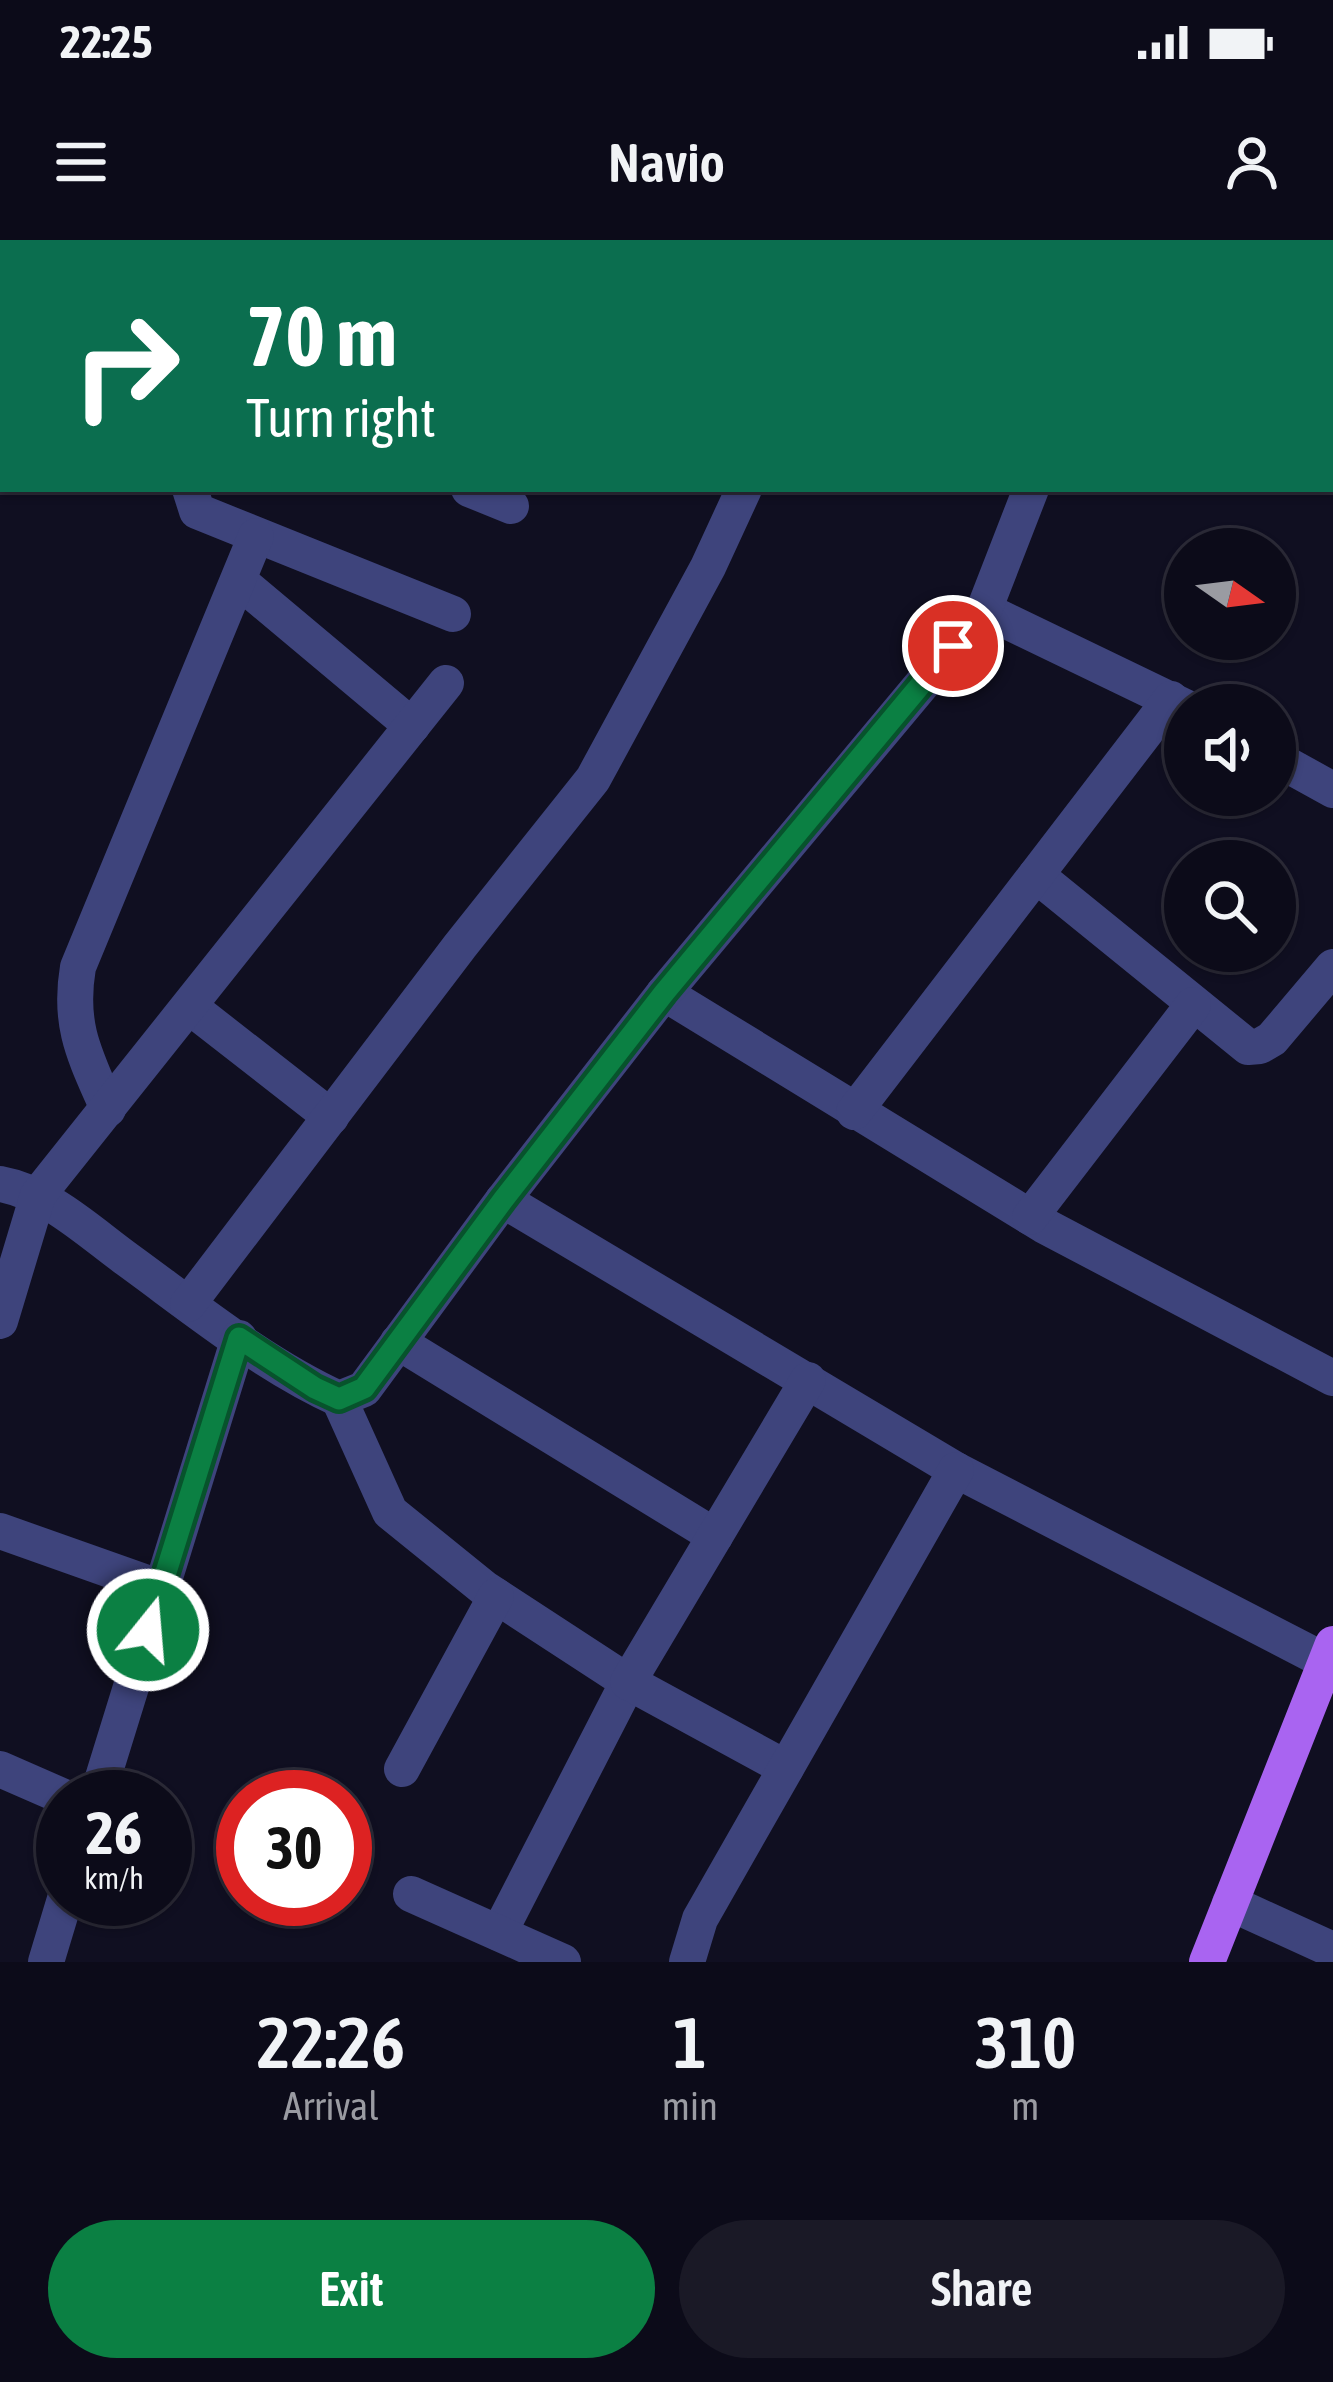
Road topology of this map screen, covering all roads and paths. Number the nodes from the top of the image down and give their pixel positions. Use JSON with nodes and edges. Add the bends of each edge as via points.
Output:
{"nodes":[{"id":1,"x":191,"y":492,"type":"edge"},
{"id":2,"x":476,"y":492,"type":"edge"},
{"id":3,"x":743,"y":492,"type":"edge"},
{"id":4,"x":1030,"y":492,"type":"edge"},
{"id":5,"x":511,"y":506,"type":"dead end"},
{"id":6,"x":256,"y":536,"type":"junction"},
{"id":7,"x":238,"y":581,"type":"junction"},
{"id":8,"x":984,"y":610,"type":"junction"},
{"id":9,"x":453,"y":614,"type":"dead end"},
{"id":10,"x":446,"y":683,"type":"dead end"},
{"id":11,"x":1164,"y":695,"type":"edge"},
{"id":12,"x":1164,"y":719,"type":"edge"},
{"id":13,"x":412,"y":726,"type":"junction"},
{"id":14,"x":1296,"y":770,"type":"edge"},
{"id":15,"x":1333,"y":790,"type":"edge"},
{"id":16,"x":1036,"y":875,"type":"junction"},
{"id":17,"x":1333,"y":967,"type":"edge"},
{"id":18,"x":664,"y":993,"type":"junction"},
{"id":19,"x":1193,"y":1005,"type":"junction"},
{"id":20,"x":190,"y":1007,"type":"junction"},
{"id":21,"x":108,"y":1109,"type":"junction"},
{"id":22,"x":854,"y":1112,"type":"junction"},
{"id":23,"x":331,"y":1117,"type":"junction"},
{"id":24,"x":0,"y":1184,"type":"edge"},
{"id":25,"x":38,"y":1195,"type":"junction"},
{"id":26,"x":503,"y":1200,"type":"junction"},
{"id":27,"x":1030,"y":1217,"type":"junction"},
{"id":28,"x":188,"y":1304,"type":"junction"},
{"id":29,"x":0,"y":1321,"type":"edge"},
{"id":30,"x":239,"y":1338,"type":"junction"},
{"id":31,"x":398,"y":1342,"type":"junction"},
{"id":32,"x":1333,"y":1378,"type":"edge"},
{"id":33,"x":808,"y":1380,"type":"junction"},
{"id":34,"x":339,"y":1399,"type":"junction"},
{"id":35,"x":956,"y":1470,"type":"junction"},
{"id":36,"x":0,"y":1531,"type":"edge"},
{"id":37,"x":715,"y":1536,"type":"junction"},
{"id":38,"x":161,"y":1588,"type":"junction"},
{"id":39,"x":496,"y":1596,"type":"junction"},
{"id":40,"x":1329,"y":1653,"type":"edge"},
{"id":41,"x":628,"y":1682,"type":"junction"},
{"id":42,"x":402,"y":1768,"type":"dead end"},
{"id":43,"x":786,"y":1768,"type":"junction"},
{"id":44,"x":0,"y":1769,"type":"edge"},
{"id":45,"x":105,"y":1770,"type":"edge"},
{"id":46,"x":36,"y":1785,"type":"edge"},
{"id":47,"x":411,"y":1894,"type":"dead end"},
{"id":48,"x":1230,"y":1903,"type":"junction"},
{"id":49,"x":57,"y":1926,"type":"edge"},
{"id":50,"x":500,"y":1934,"type":"junction"},
{"id":51,"x":1333,"y":1949,"type":"edge"},
{"id":52,"x":46,"y":1962,"type":"edge"},
{"id":53,"x":563,"y":1962,"type":"edge"},
{"id":54,"x":687,"y":1962,"type":"edge"},
{"id":55,"x":1207,"y":1962,"type":"edge"}],
"edges":[{"from":1,"to":6,"type":"street","via":[[197,511]]},
{"from":2,"to":5,"type":"street"},
{"from":3,"to":23,"type":"street","via":[[593,779]]},
{"from":4,"to":8,"type":"street"},
{"from":6,"to":7,"type":"street"},
{"from":6,"to":9,"type":"street"},
{"from":7,"to":13,"type":"street"},
{"from":7,"to":21,"type":"street","via":[[78,968],[76,1034]]},
{"from":8,"to":11,"type":"street"},
{"from":8,"to":18,"type":"street"},
{"from":10,"to":13,"type":"street"},
{"from":12,"to":16,"type":"street"},
{"from":13,"to":20,"type":"street"},
{"from":14,"to":15,"type":"street"},
{"from":16,"to":19,"type":"street"},
{"from":16,"to":22,"type":"street"},
{"from":17,"to":19,"type":"street","via":[[1260,1046],[1238,1042]]},
{"from":18,"to":22,"type":"street"},
{"from":18,"to":26,"type":"street"},
{"from":19,"to":27,"type":"street"},
{"from":20,"to":21,"type":"street"},
{"from":20,"to":23,"type":"street"},
{"from":21,"to":25,"type":"street"},
{"from":22,"to":27,"type":"street"},
{"from":23,"to":28,"type":"street"},
{"from":24,"to":25,"type":"street"},
{"from":25,"to":28,"type":"street"},
{"from":25,"to":29,"type":"street"},
{"from":26,"to":31,"type":"street"},
{"from":26,"to":33,"type":"street"},
{"from":27,"to":32,"type":"street"},
{"from":28,"to":30,"type":"street"},
{"from":30,"to":34,"type":"street"},
{"from":30,"to":38,"type":"street"},
{"from":31,"to":34,"type":"street","via":[[364,1388]]},
{"from":31,"to":37,"type":"street"},
{"from":33,"to":35,"type":"street"},
{"from":33,"to":37,"type":"street"},
{"from":34,"to":39,"type":"street","via":[[390,1512]]},
{"from":35,"to":40,"type":"street"},
{"from":35,"to":43,"type":"street"},
{"from":36,"to":38,"type":"street"},
{"from":37,"to":41,"type":"street"},
{"from":38,"to":45,"type":"street"},
{"from":39,"to":41,"type":"street"},
{"from":39,"to":42,"type":"street"},
{"from":40,"to":48,"type":"main road"},
{"from":41,"to":43,"type":"street"},
{"from":41,"to":50,"type":"street"},
{"from":43,"to":54,"type":"street","via":[[700,1919]]},
{"from":44,"to":46,"type":"street"},
{"from":47,"to":50,"type":"street"},
{"from":48,"to":51,"type":"street"},
{"from":48,"to":55,"type":"main road"},
{"from":49,"to":52,"type":"street"},
{"from":50,"to":53,"type":"street"}]}
